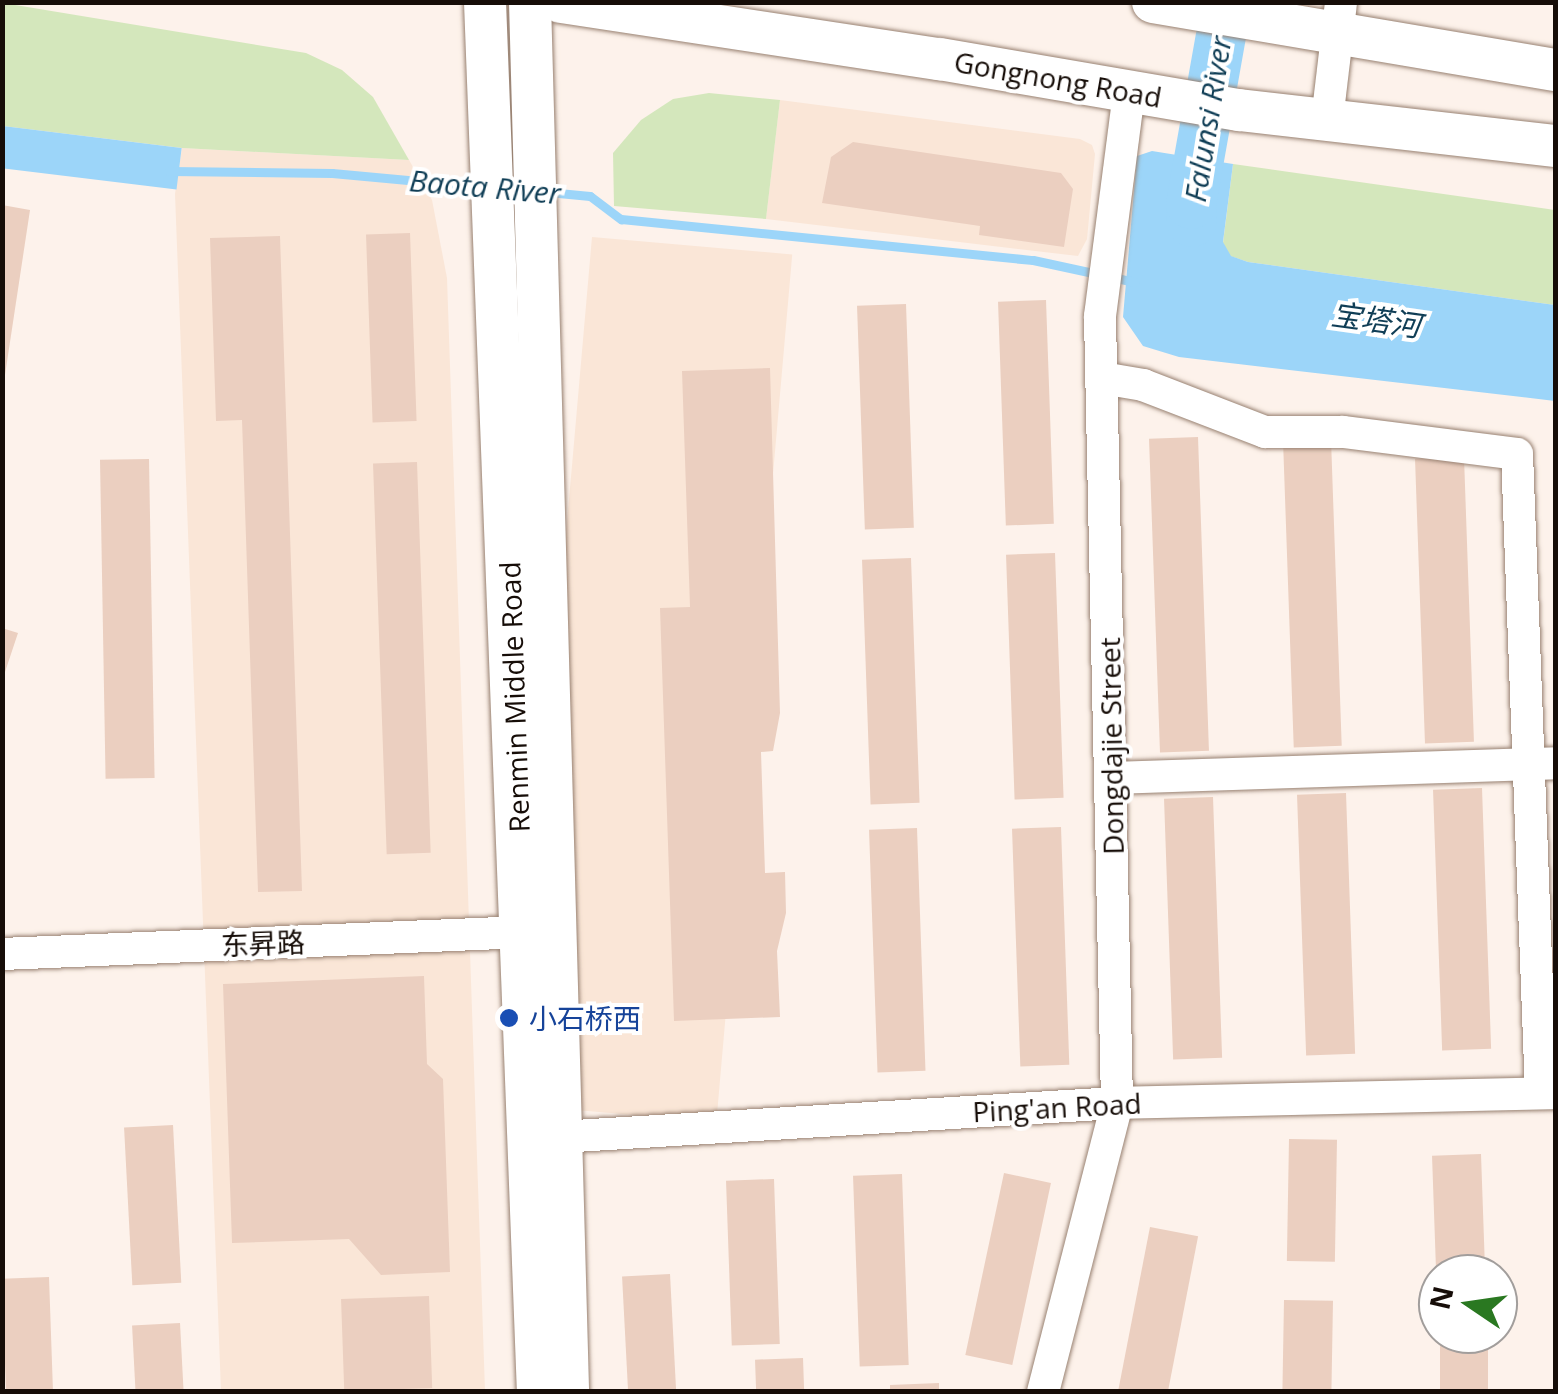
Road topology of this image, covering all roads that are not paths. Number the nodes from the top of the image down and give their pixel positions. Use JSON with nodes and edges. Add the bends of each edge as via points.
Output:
{"nodes":[{"id":1,"x":485,"y":2,"type":"edge"},
{"id":2,"x":530,"y":2,"type":"edge"},
{"id":3,"x":561,"y":2,"type":"edge"},
{"id":4,"x":1169,"y":7,"type":"edge"},
{"id":5,"x":1338,"y":18,"type":"edge"},
{"id":6,"x":1556,"y":70,"type":"edge"},
{"id":7,"x":1143,"y":95,"type":"junction"},
{"id":8,"x":1327,"y":120,"type":"junction"},
{"id":9,"x":1556,"y":146,"type":"edge"},
{"id":10,"x":513,"y":162,"type":"junction"},
{"id":11,"x":516,"y":230,"type":"junction"},
{"id":12,"x":1102,"y":378,"type":"junction"},
{"id":13,"x":1543,"y":763,"type":"edge"},
{"id":14,"x":1112,"y":778,"type":"junction"},
{"id":15,"x":524,"y":932,"type":"junction"},
{"id":16,"x":2,"y":954,"type":"edge"},
{"id":17,"x":1548,"y":1093,"type":"edge"},
{"id":18,"x":1117,"y":1103,"type":"junction"},
{"id":19,"x":559,"y":1137,"type":"junction"},
{"id":20,"x":538,"y":1392,"type":"edge"},
{"id":21,"x":568,"y":1392,"type":"edge"},
{"id":22,"x":1043,"y":1392,"type":"edge"}],
"edges":[{"from":1,"to":10,"type":"main road","name":"Renmin Middle Road"},
{"from":2,"to":10,"type":"main road","name":"Renmin Middle Road"},
{"from":3,"to":7,"type":"main road","name":"Gongnong Road"},
{"from":4,"to":5,"type":"main road","via":[[1255,19]]},
{"from":5,"to":6,"type":"main road"},
{"from":5,"to":8,"type":"street"},
{"from":7,"to":8,"type":"main road","name":"Gongnong Road"},
{"from":7,"to":12,"type":"street","name":"Dongdajie Street","via":[[1100,316]]},
{"from":8,"to":9,"type":"main road","name":"Gongnong Road"},
{"from":10,"to":11,"type":"main road","name":"Renmin Middle Road"},
{"from":11,"to":15,"type":"main road","name":"Renmin Middle Road"},
{"from":11,"to":19,"type":"main road","name":"Renmin Middle Road"},
{"from":12,"to":13,"type":"street","via":[[1143,385],[1265,432],[1344,432],[1516,454]]},
{"from":12,"to":14,"type":"street","name":"Dongdajie Street"},
{"from":13,"to":14,"type":"street"},
{"from":13,"to":17,"type":"street"},
{"from":14,"to":18,"type":"street","name":"Dongdajie Street"},
{"from":15,"to":16,"type":"street","name":"东昇路"},
{"from":15,"to":20,"type":"main road","name":"Renmin Middle Road"},
{"from":17,"to":18,"type":"street","name":"Ping'an Road"},
{"from":18,"to":19,"type":"street","name":"Ping'an Road"},
{"from":18,"to":22,"type":"street","name":"Dongdajie Street"},
{"from":19,"to":21,"type":"main road","name":"Renmin Middle Road"}]}
